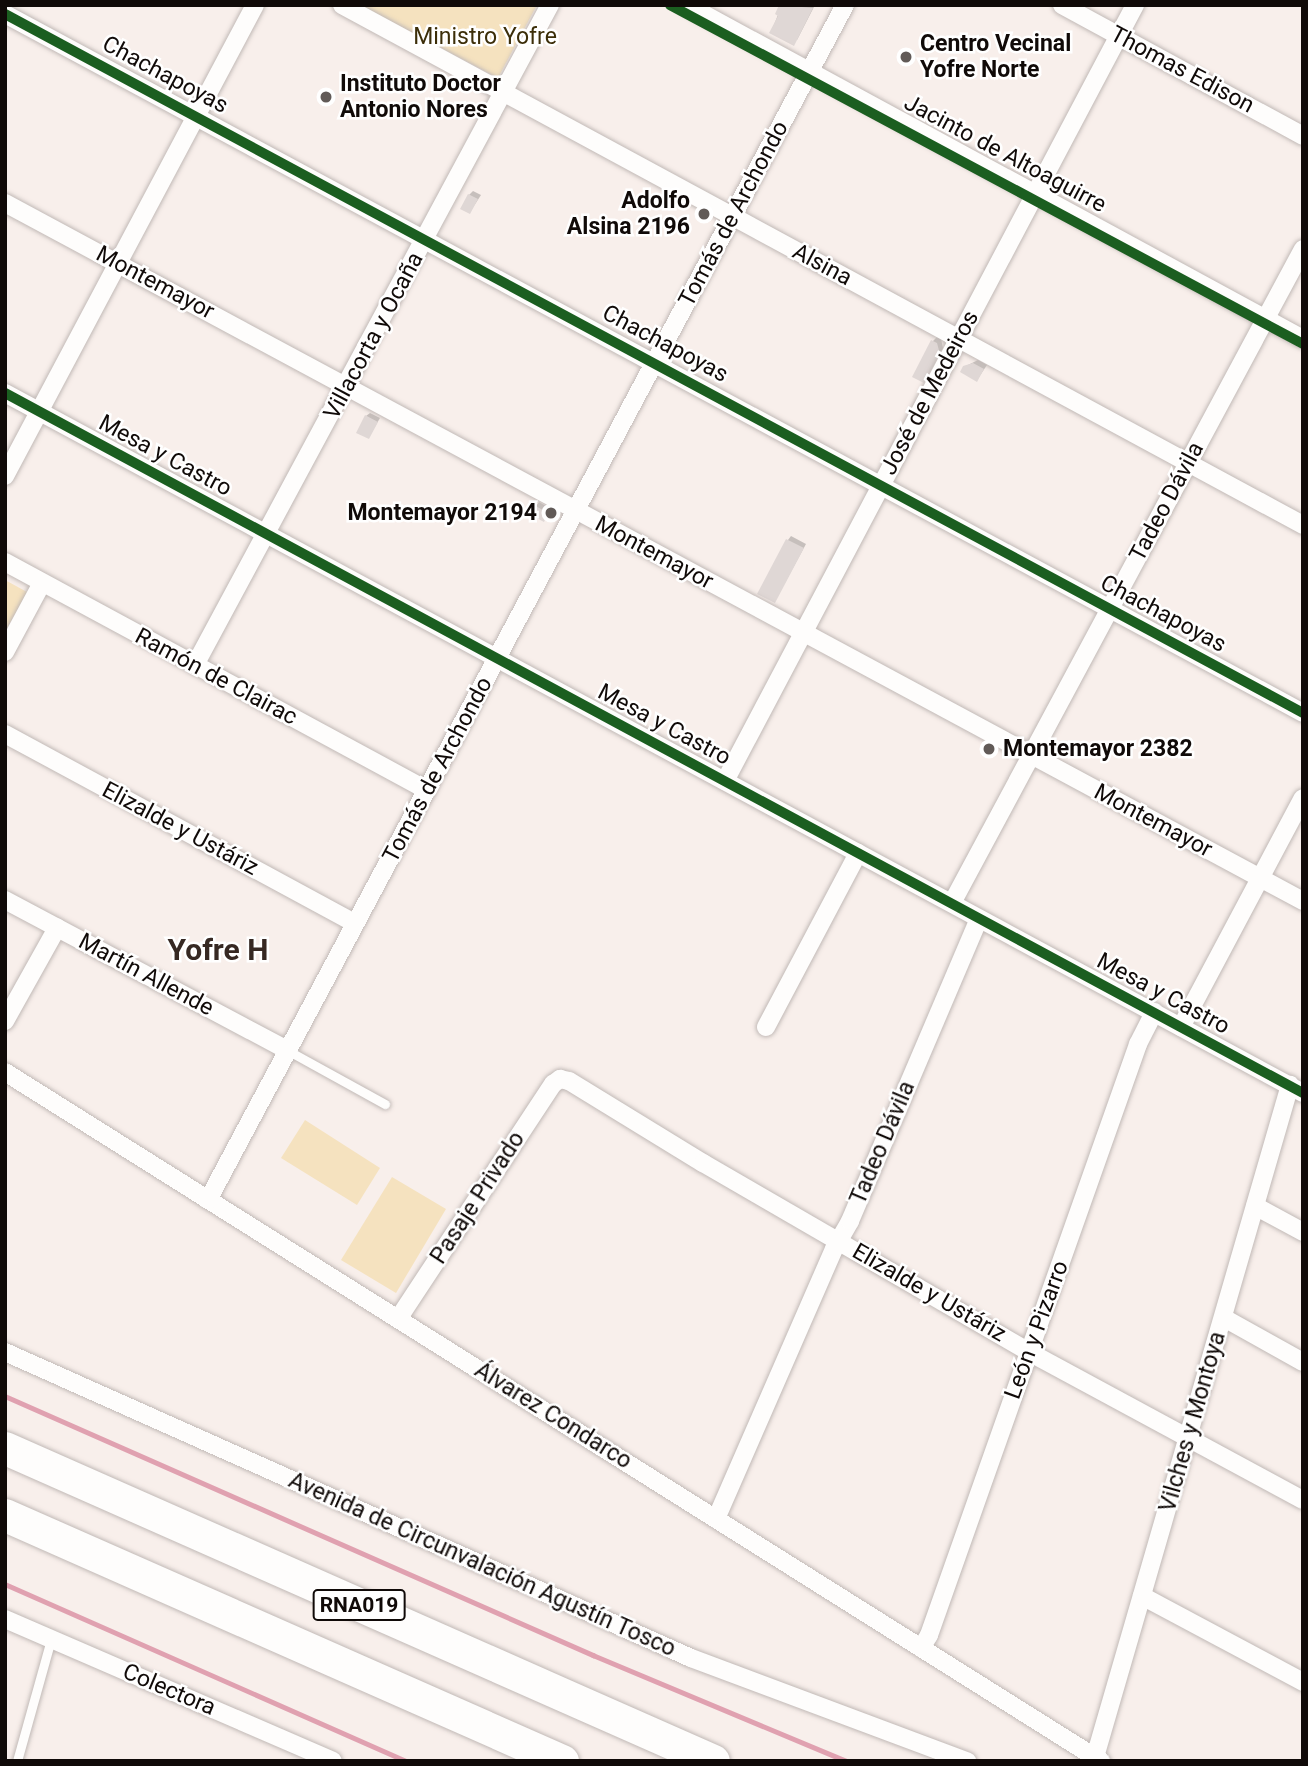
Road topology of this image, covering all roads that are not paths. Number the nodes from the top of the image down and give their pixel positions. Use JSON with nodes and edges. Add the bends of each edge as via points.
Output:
{"nodes":[{"id":1,"x":255,"y":5,"type":"edge"},
{"id":2,"x":342,"y":5,"type":"edge"},
{"id":3,"x":550,"y":5,"type":"edge"},
{"id":4,"x":687,"y":5,"type":"edge"},
{"id":5,"x":845,"y":5,"type":"edge"},
{"id":6,"x":1062,"y":5,"type":"edge"},
{"id":7,"x":1135,"y":5,"type":"edge"},
{"id":8,"x":5,"y":14,"type":"edge"},
{"id":9,"x":1119,"y":36,"type":"junction"},
{"id":10,"x":810,"y":72,"type":"junction"},
{"id":11,"x":503,"y":92,"type":"junction"},
{"id":12,"x":196,"y":115,"type":"junction"},
{"id":13,"x":1303,"y":136,"type":"edge"},
{"id":14,"x":1035,"y":194,"type":"junction"},
{"id":15,"x":5,"y":203,"type":"edge"},
{"id":16,"x":733,"y":216,"type":"junction"},
{"id":17,"x":425,"y":239,"type":"junction"},
{"id":18,"x":1303,"y":249,"type":"edge"},
{"id":19,"x":118,"y":264,"type":"junction"},
{"id":20,"x":1265,"y":318,"type":"junction"},
{"id":21,"x":958,"y":338,"type":"junction"},
{"id":22,"x":1303,"y":339,"type":"edge"},
{"id":23,"x":655,"y":362,"type":"junction"},
{"id":24,"x":347,"y":387,"type":"junction"},
{"id":25,"x":5,"y":393,"type":"edge"},
{"id":26,"x":39,"y":412,"type":"junction"},
{"id":27,"x":1189,"y":463,"type":"junction"},
{"id":28,"x":5,"y":476,"type":"edge"},
{"id":29,"x":881,"y":485,"type":"junction"},
{"id":30,"x":576,"y":511,"type":"junction"},
{"id":31,"x":1303,"y":525,"type":"edge"},
{"id":32,"x":268,"y":535,"type":"junction"},
{"id":33,"x":5,"y":562,"type":"edge"},
{"id":34,"x":42,"y":583,"type":"junction"},
{"id":35,"x":1111,"y":609,"type":"junction"},
{"id":36,"x":803,"y":634,"type":"junction"},
{"id":37,"x":5,"y":652,"type":"edge"},
{"id":38,"x":498,"y":659,"type":"junction"},
{"id":39,"x":195,"y":665,"type":"junction"},
{"id":40,"x":1303,"y":713,"type":"edge"},
{"id":41,"x":5,"y":734,"type":"edge"},
{"id":42,"x":1031,"y":756,"type":"junction"},
{"id":43,"x":725,"y":781,"type":"junction"},
{"id":44,"x":427,"y":790,"type":"junction"},
{"id":45,"x":1303,"y":798,"type":"edge"},
{"id":46,"x":858,"y":853,"type":"junction"},
{"id":47,"x":1260,"y":878,"type":"junction"},
{"id":48,"x":5,"y":900,"type":"edge"},
{"id":49,"x":1303,"y":901,"type":"edge"},
{"id":50,"x":952,"y":904,"type":"junction"},
{"id":51,"x":979,"y":919,"type":"junction"},
{"id":52,"x":354,"y":923,"type":"junction"},
{"id":53,"x":57,"y":928,"type":"junction"},
{"id":54,"x":1154,"y":1012,"type":"junction"},
{"id":55,"x":5,"y":1021,"type":"edge"},
{"id":56,"x":766,"y":1027,"type":"dead end"},
{"id":57,"x":1181,"y":1027,"type":"junction"},
{"id":58,"x":287,"y":1050,"type":"junction"},
{"id":59,"x":5,"y":1072,"type":"edge"},
{"id":60,"x":560,"y":1079,"type":"joint"},
{"id":61,"x":1296,"y":1089,"type":"edge"},
{"id":62,"x":385,"y":1104,"type":"dead end"},
{"id":63,"x":208,"y":1200,"type":"junction"},
{"id":64,"x":1255,"y":1206,"type":"junction"},
{"id":65,"x":1303,"y":1232,"type":"edge"},
{"id":66,"x":839,"y":1241,"type":"junction"},
{"id":67,"x":1224,"y":1318,"type":"junction"},
{"id":68,"x":398,"y":1319,"type":"junction"},
{"id":69,"x":5,"y":1352,"type":"edge"},
{"id":70,"x":1029,"y":1352,"type":"junction"},
{"id":71,"x":1303,"y":1362,"type":"edge"},
{"id":72,"x":1187,"y":1438,"type":"junction"},
{"id":73,"x":5,"y":1448,"type":"edge"},
{"id":74,"x":1303,"y":1500,"type":"edge"},
{"id":75,"x":5,"y":1515,"type":"edge"},
{"id":76,"x":716,"y":1519,"type":"junction"},
{"id":77,"x":5,"y":1533,"type":"edge"},
{"id":78,"x":1142,"y":1596,"type":"junction"},
{"id":79,"x":223,"y":1612,"type":"junction"},
{"id":80,"x":5,"y":1619,"type":"edge"},
{"id":81,"x":51,"y":1639,"type":"junction"},
{"id":82,"x":921,"y":1648,"type":"junction"},
{"id":83,"x":1303,"y":1682,"type":"edge"},
{"id":84,"x":710,"y":1759,"type":"edge"},
{"id":85,"x":1098,"y":1759,"type":"edge"},
{"id":86,"x":18,"y":1761,"type":"edge"},
{"id":87,"x":332,"y":1761,"type":"edge"},
{"id":88,"x":562,"y":1761,"type":"edge"},
{"id":89,"x":967,"y":1761,"type":"edge"}],
"edges":[{"from":1,"to":12,"type":"street"},
{"from":2,"to":11,"type":"street","name":"Alsina"},
{"from":3,"to":11,"type":"street","name":"Villacorta y Ocaña"},
{"from":4,"to":10,"type":"street","name":"Jacinto de Altoaguirre"},
{"from":5,"to":10,"type":"street","name":"Tomás de Archondo"},
{"from":6,"to":9,"type":"street","name":"Thomas Edison"},
{"from":7,"to":9,"type":"street","name":"José de Medeiros"},
{"from":8,"to":12,"type":"street","name":"Chachapoyas"},
{"from":9,"to":13,"type":"street","name":"Thomas Edison"},
{"from":9,"to":14,"type":"street","name":"José de Medeiros"},
{"from":10,"to":14,"type":"street","name":"Jacinto de Altoaguirre"},
{"from":10,"to":16,"type":"street","name":"Tomás de Archondo"},
{"from":11,"to":16,"type":"street","name":"Alsina"},
{"from":11,"to":17,"type":"street","name":"Villacorta y Ocaña"},
{"from":12,"to":17,"type":"street","name":"Chachapoyas"},
{"from":12,"to":19,"type":"street"},
{"from":14,"to":20,"type":"street","name":"Jacinto de Altoaguirre"},
{"from":14,"to":21,"type":"street","name":"José de Medeiros"},
{"from":15,"to":19,"type":"street","name":"Montemayor"},
{"from":16,"to":21,"type":"street","name":"Alsina"},
{"from":16,"to":23,"type":"street","name":"Tomás de Archondo"},
{"from":17,"to":23,"type":"street","name":"Chachapoyas"},
{"from":17,"to":24,"type":"street","name":"Villacorta y Ocaña"},
{"from":18,"to":20,"type":"street","name":"Tadeo Dávila"},
{"from":19,"to":24,"type":"street","name":"Montemayor"},
{"from":19,"to":26,"type":"street"},
{"from":20,"to":22,"type":"street","name":"Jacinto de Altoaguirre"},
{"from":20,"to":27,"type":"street","name":"Tadeo Dávila"},
{"from":21,"to":27,"type":"street","name":"Alsina"},
{"from":21,"to":29,"type":"street","name":"José de Medeiros"},
{"from":23,"to":29,"type":"street","name":"Chachapoyas"},
{"from":23,"to":30,"type":"street","name":"Tomás de Archondo"},
{"from":24,"to":30,"type":"street","name":"Montemayor"},
{"from":24,"to":32,"type":"street","name":"Villacorta y Ocaña"},
{"from":25,"to":26,"type":"street","name":"Mesa y Castro"},
{"from":26,"to":28,"type":"street"},
{"from":26,"to":32,"type":"street","name":"Mesa y Castro"},
{"from":27,"to":31,"type":"street","name":"Alsina"},
{"from":27,"to":35,"type":"street","name":"Tadeo Dávila"},
{"from":29,"to":35,"type":"street","name":"Chachapoyas"},
{"from":29,"to":36,"type":"street","name":"José de Medeiros"},
{"from":30,"to":36,"type":"street","name":"Montemayor"},
{"from":30,"to":38,"type":"street","name":"Tomás de Archondo"},
{"from":32,"to":38,"type":"street","name":"Mesa y Castro"},
{"from":32,"to":39,"type":"street","name":"Villacorta y Ocaña"},
{"from":33,"to":34,"type":"street","name":"Ramón de Clairac"},
{"from":34,"to":37,"type":"street"},
{"from":34,"to":39,"type":"street","name":"Ramón de Clairac"},
{"from":35,"to":40,"type":"street","name":"Chachapoyas"},
{"from":35,"to":42,"type":"street","name":"Tadeo Dávila"},
{"from":36,"to":42,"type":"street","name":"Montemayor"},
{"from":36,"to":43,"type":"street","name":"José de Medeiros"},
{"from":38,"to":43,"type":"street","name":"Mesa y Castro"},
{"from":38,"to":44,"type":"street","name":"Tomás de Archondo"},
{"from":39,"to":44,"type":"street","name":"Ramón de Clairac"},
{"from":41,"to":52,"type":"street","name":"Elizalde y Ustáriz"},
{"from":42,"to":47,"type":"street","name":"Montemayor"},
{"from":42,"to":50,"type":"street","name":"Tadeo Dávila"},
{"from":43,"to":46,"type":"street","name":"Mesa y Castro"},
{"from":44,"to":52,"type":"street","name":"Tomás de Archondo"},
{"from":45,"to":47,"type":"street"},
{"from":46,"to":50,"type":"street","name":"Mesa y Castro"},
{"from":46,"to":56,"type":"street"},
{"from":47,"to":49,"type":"street","name":"Montemayor"},
{"from":47,"to":57,"type":"street"},
{"from":48,"to":53,"type":"street","name":"Martín Allende"},
{"from":50,"to":51,"type":"street","name":"Mesa y Castro"},
{"from":51,"to":54,"type":"street","name":"Mesa y Castro"},
{"from":51,"to":66,"type":"street","name":"Tadeo Dávila"},
{"from":52,"to":58,"type":"street","name":"Tomás de Archondo"},
{"from":53,"to":55,"type":"street"},
{"from":53,"to":58,"type":"street","name":"Martín Allende"},
{"from":54,"to":57,"type":"street","name":"Mesa y Castro"},
{"from":54,"to":70,"type":"street","name":"León y Pizarro","via":[[1138,1044]]},
{"from":57,"to":61,"type":"street","name":"Mesa y Castro"},
{"from":58,"to":62,"type":"lane"},
{"from":58,"to":63,"type":"street","name":"Tomás de Archondo"},
{"from":59,"to":63,"type":"street","name":"Álvarez Condarco"},
{"from":60,"to":66,"type":"street","name":"Elizalde y Ustáriz"},
{"from":60,"to":68,"type":"street","name":"Pasaje Privado"},
{"from":61,"to":64,"type":"street","name":"Vilches y Montoya"},
{"from":63,"to":68,"type":"street","name":"Álvarez Condarco"},
{"from":64,"to":65,"type":"street"},
{"from":64,"to":67,"type":"street","name":"Vilches y Montoya"},
{"from":66,"to":70,"type":"street","name":"Elizalde y Ustáriz"},
{"from":66,"to":76,"type":"street","name":"Tadeo Dávila"},
{"from":67,"to":71,"type":"street"},
{"from":67,"to":72,"type":"street","name":"Vilches y Montoya"},
{"from":68,"to":76,"type":"street","name":"Álvarez Condarco"},
{"from":69,"to":89,"type":"street","name":"Avenida de Circunvalación Agustín Tosco","via":[[691,1658]]},
{"from":70,"to":72,"type":"street","name":"Elizalde y Ustáriz"},
{"from":70,"to":82,"type":"street","name":"León y Pizarro"},
{"from":72,"to":74,"type":"street","name":"Elizalde y Ustáriz"},
{"from":72,"to":78,"type":"street","name":"Vilches y Montoya"},
{"from":73,"to":84,"type":"highway","number":"RNA019"},
{"from":75,"to":79,"type":"highway","number":"RNA019"},
{"from":76,"to":82,"type":"street","name":"Álvarez Condarco"},
{"from":77,"to":79,"type":"highway","via":[[121,1584]]},
{"from":78,"to":83,"type":"street"},
{"from":78,"to":85,"type":"street","name":"Vilches y Montoya"},
{"from":79,"to":88,"type":"highway","number":"RNA019"},
{"from":80,"to":81,"type":"street","name":"Colectora"},
{"from":81,"to":86,"type":"lane"},
{"from":81,"to":87,"type":"street","name":"Colectora"},
{"from":82,"to":85,"type":"street","name":"Álvarez Condarco"}]}
